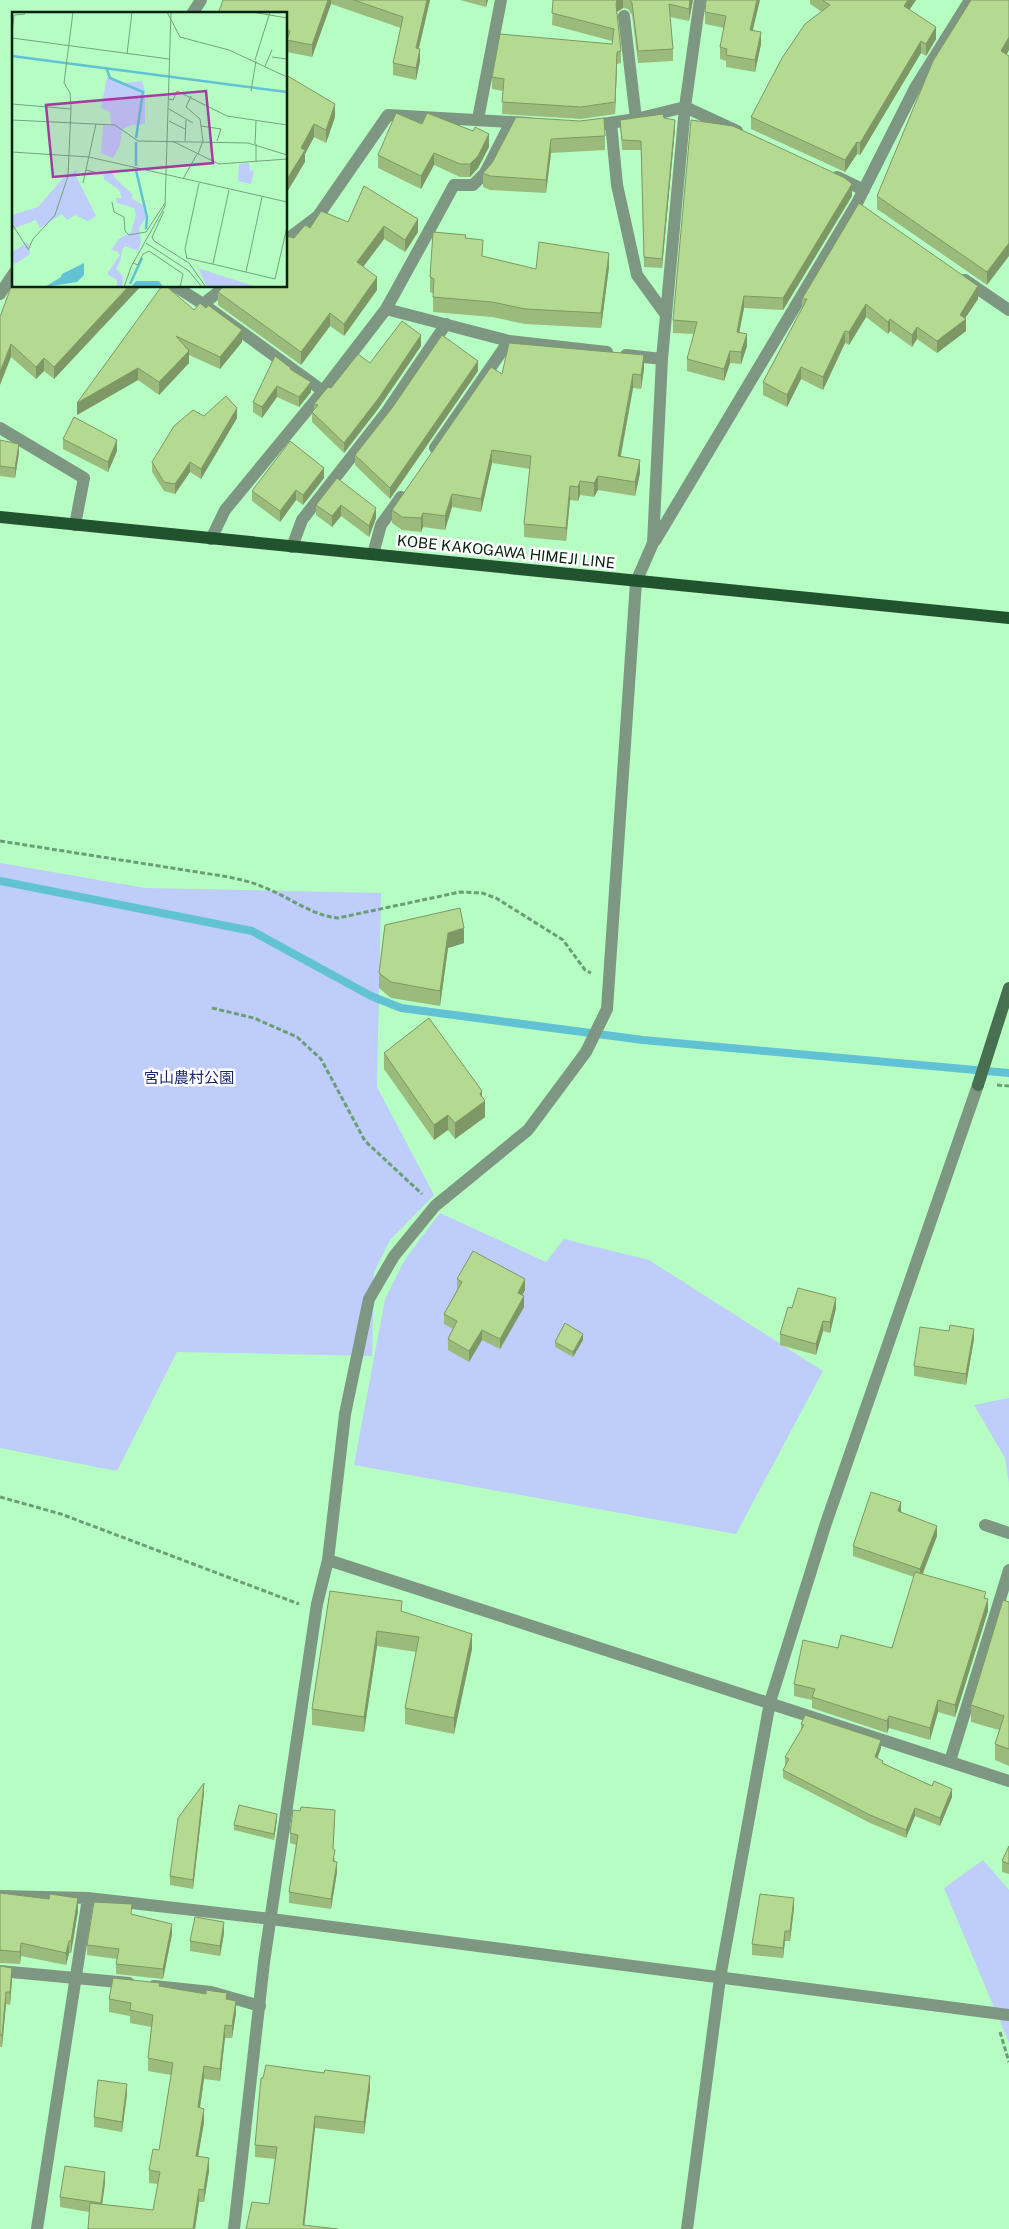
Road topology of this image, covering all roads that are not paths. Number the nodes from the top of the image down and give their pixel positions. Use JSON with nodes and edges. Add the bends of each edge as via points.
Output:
{"nodes":[{"id":1,"x":201,"y":0,"type":"edge"},
{"id":2,"x":501,"y":0,"type":"edge"},
{"id":3,"x":700,"y":0,"type":"edge"},
{"id":4,"x":970,"y":0,"type":"edge"},
{"id":5,"x":193,"y":12,"type":"edge"},
{"id":6,"x":624,"y":16,"type":"dead end"},
{"id":7,"x":685,"y":107,"type":"junction"},
{"id":8,"x":478,"y":119,"type":"junction"},
{"id":9,"x":636,"y":119,"type":"junction"},
{"id":10,"x":511,"y":122,"type":"junction"},
{"id":11,"x":611,"y":123,"type":"junction"},
{"id":12,"x":546,"y":124,"type":"edge"},
{"id":13,"x":572,"y":126,"type":"edge"},
{"id":14,"x":747,"y":136,"type":"edge"},
{"id":15,"x":828,"y":174,"type":"edge"},
{"id":16,"x":864,"y":190,"type":"junction"},
{"id":17,"x":857,"y":204,"type":"junction"},
{"id":18,"x":868,"y":213,"type":"edge"},
{"id":19,"x":288,"y":238,"type":"edge"},
{"id":20,"x":954,"y":272,"type":"edge"},
{"id":21,"x":12,"y":276,"type":"edge"},
{"id":22,"x":178,"y":288,"type":"edge"},
{"id":23,"x":224,"y":288,"type":"edge"},
{"id":24,"x":0,"y":294,"type":"edge"},
{"id":25,"x":204,"y":304,"type":"junction"},
{"id":26,"x":386,"y":309,"type":"junction"},
{"id":27,"x":1009,"y":310,"type":"edge"},
{"id":28,"x":666,"y":316,"type":"junction"},
{"id":29,"x":446,"y":324,"type":"junction"},
{"id":30,"x":509,"y":341,"type":"junction"},
{"id":31,"x":662,"y":359,"type":"junction"},
{"id":32,"x":324,"y":391,"type":"junction"},
{"id":33,"x":0,"y":428,"type":"edge"},
{"id":34,"x":426,"y":462,"type":"edge"},
{"id":35,"x":409,"y":486,"type":"edge"},
{"id":36,"x":0,"y":516,"type":"edge"},
{"id":37,"x":75,"y":525,"type":"junction"},
{"id":38,"x":211,"y":539,"type":"junction"},
{"id":39,"x":653,"y":543,"type":"junction"},
{"id":40,"x":292,"y":547,"type":"junction"},
{"id":41,"x":372,"y":554,"type":"junction"},
{"id":42,"x":636,"y":582,"type":"junction"},
{"id":43,"x":1009,"y":618,"type":"edge"},
{"id":44,"x":1009,"y":988,"type":"edge"},
{"id":45,"x":985,"y":1525,"type":"dead end"},
{"id":46,"x":1009,"y":1532,"type":"edge"},
{"id":47,"x":328,"y":1560,"type":"junction"},
{"id":48,"x":1009,"y":1570,"type":"edge"},
{"id":49,"x":770,"y":1702,"type":"junction"},
{"id":50,"x":950,"y":1761,"type":"junction"},
{"id":51,"x":1009,"y":1781,"type":"edge"},
{"id":52,"x":0,"y":1896,"type":"edge"},
{"id":53,"x":88,"y":1898,"type":"junction"},
{"id":54,"x":272,"y":1918,"type":"junction"},
{"id":55,"x":0,"y":1971,"type":"edge"},
{"id":56,"x":75,"y":1978,"type":"junction"},
{"id":57,"x":720,"y":1978,"type":"junction"},
{"id":58,"x":260,"y":2006,"type":"junction"},
{"id":59,"x":1009,"y":2015,"type":"edge"},
{"id":60,"x":37,"y":2229,"type":"edge"},
{"id":61,"x":234,"y":2229,"type":"edge"},
{"id":62,"x":687,"y":2229,"type":"edge"}],
"edges":[{"from":1,"to":5,"type":"street"},
{"from":2,"to":8,"type":"street"},
{"from":3,"to":7,"type":"street"},
{"from":4,"to":16,"type":"street","via":[[915,88]]},
{"from":6,"to":9,"type":"street"},
{"from":7,"to":9,"type":"street"},
{"from":7,"to":14,"type":"street"},
{"from":7,"to":28,"type":"street"},
{"from":8,"to":10,"type":"street"},
{"from":8,"to":19,"type":"street","via":[[388,115],[318,216]]},
{"from":9,"to":11,"type":"street"},
{"from":10,"to":12,"type":"street"},
{"from":10,"to":26,"type":"street","via":[[484,173],[473,185],[454,185]]},
{"from":11,"to":13,"type":"street"},
{"from":11,"to":28,"type":"street","via":[[617,185],[637,275]]},
{"from":15,"to":16,"type":"street"},
{"from":16,"to":17,"type":"street"},
{"from":17,"to":18,"type":"street"},
{"from":17,"to":39,"type":"street"},
{"from":20,"to":27,"type":"street"},
{"from":21,"to":24,"type":"street"},
{"from":22,"to":25,"type":"street"},
{"from":23,"to":25,"type":"street"},
{"from":25,"to":32,"type":"street"},
{"from":26,"to":29,"type":"street"},
{"from":26,"to":32,"type":"street"},
{"from":28,"to":31,"type":"street"},
{"from":29,"to":30,"type":"street"},
{"from":29,"to":40,"type":"street","via":[[385,414],[302,520]]},
{"from":30,"to":31,"type":"street"},
{"from":30,"to":34,"type":"street"},
{"from":31,"to":39,"type":"street"},
{"from":32,"to":38,"type":"street","via":[[225,510]]},
{"from":33,"to":37,"type":"street","via":[[84,478]]},
{"from":35,"to":41,"type":"street","via":[[382,525]]},
{"from":36,"to":37,"type":"main road","name":"KOBE KAKOGAWA HIMEJI LINE"},
{"from":37,"to":38,"type":"main road","name":"KOBE KAKOGAWA HIMEJI LINE"},
{"from":38,"to":40,"type":"main road","name":"KOBE KAKOGAWA HIMEJI LINE"},
{"from":39,"to":42,"type":"street"},
{"from":40,"to":41,"type":"main road","name":"KOBE KAKOGAWA HIMEJI LINE"},
{"from":41,"to":42,"type":"main road","name":"KOBE KAKOGAWA HIMEJI LINE"},
{"from":42,"to":43,"type":"main road","name":"KOBE KAKOGAWA HIMEJI LINE"},
{"from":42,"to":47,"type":"street","via":[[607,1009],[586,1052],[528,1130],[435,1206],[394,1256],[370,1299],[345,1414]]},
{"from":44,"to":49,"type":"street","via":[[826,1523]]},
{"from":45,"to":46,"type":"street"},
{"from":47,"to":49,"type":"street"},
{"from":47,"to":54,"type":"street","via":[[316,1610]]},
{"from":48,"to":50,"type":"street"},
{"from":49,"to":50,"type":"street"},
{"from":49,"to":57,"type":"street"},
{"from":50,"to":51,"type":"street"},
{"from":52,"to":53,"type":"street"},
{"from":53,"to":54,"type":"street"},
{"from":53,"to":56,"type":"street"},
{"from":54,"to":57,"type":"street"},
{"from":54,"to":58,"type":"street"},
{"from":55,"to":56,"type":"street"},
{"from":56,"to":58,"type":"street","via":[[212,1992]]},
{"from":56,"to":60,"type":"street"},
{"from":57,"to":59,"type":"street"},
{"from":57,"to":62,"type":"street"},
{"from":58,"to":61,"type":"street"}]}
